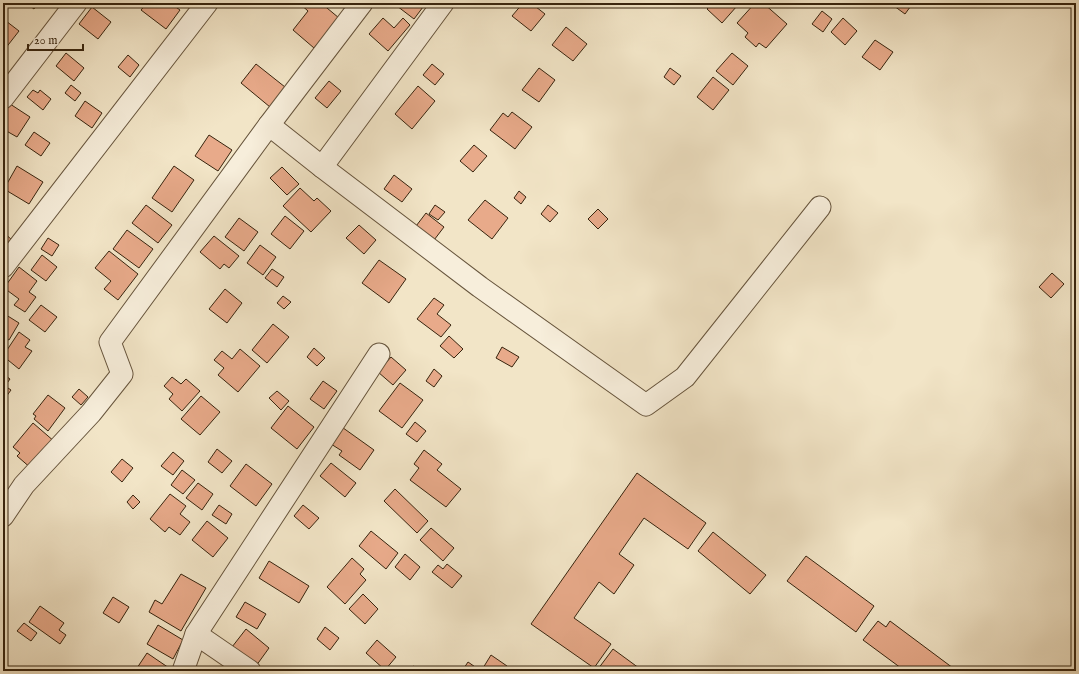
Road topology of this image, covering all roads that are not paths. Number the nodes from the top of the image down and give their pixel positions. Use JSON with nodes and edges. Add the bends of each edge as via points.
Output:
{"nodes":[{"id":1,"x":76,"y":3,"type":"edge"},
{"id":2,"x":207,"y":3,"type":"edge"},
{"id":3,"x":362,"y":3,"type":"edge"},
{"id":4,"x":443,"y":3,"type":"edge"},
{"id":5,"x":3,"y":98,"type":"edge"},
{"id":6,"x":269,"y":125,"type":"junction"},
{"id":7,"x":322,"y":167,"type":"junction"},
{"id":8,"x":820,"y":207,"type":"dead end"},
{"id":9,"x":3,"y":267,"type":"edge"},
{"id":10,"x":379,"y":354,"type":"dead end"},
{"id":11,"x":3,"y":516,"type":"edge"},
{"id":12,"x":196,"y":634,"type":"junction"},
{"id":13,"x":183,"y":671,"type":"edge"},
{"id":14,"x":250,"y":671,"type":"edge"}],
"edges":[{"from":1,"to":5,"type":"street"},
{"from":2,"to":9,"type":"street"},
{"from":3,"to":6,"type":"street"},
{"from":4,"to":7,"type":"street"},
{"from":6,"to":7,"type":"street"},
{"from":6,"to":11,"type":"street","via":[[110,342],[122,374],[91,413],[24,485]]},
{"from":7,"to":8,"type":"street","via":[[480,287],[646,405],[685,378]]},
{"from":10,"to":12,"type":"street"},
{"from":12,"to":13,"type":"street"},
{"from":12,"to":14,"type":"street"}]}
